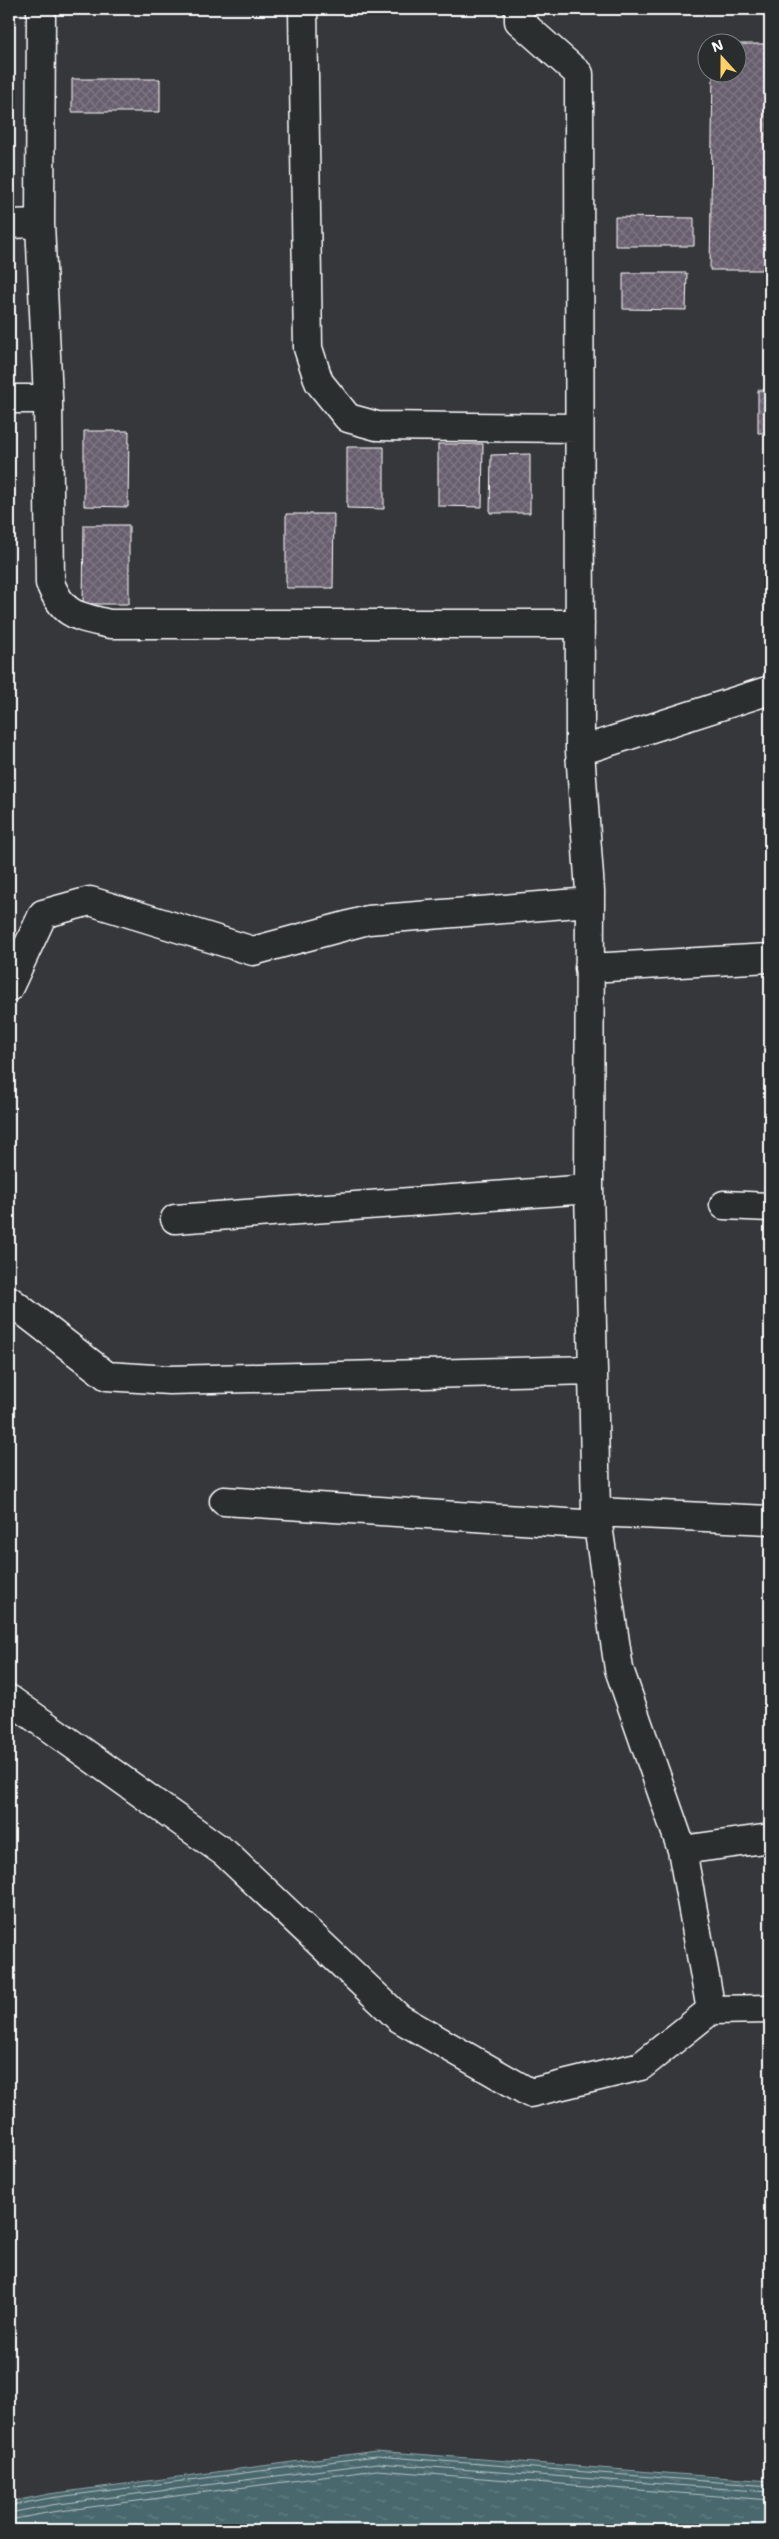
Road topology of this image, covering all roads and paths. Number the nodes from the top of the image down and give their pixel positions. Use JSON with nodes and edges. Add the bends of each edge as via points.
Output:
{"nodes":[{"id":1,"x":40,"y":9,"type":"edge"},
{"id":2,"x":303,"y":9,"type":"edge"},
{"id":3,"x":519,"y":9,"type":"edge"},
{"id":4,"x":40,"y":223,"type":"junction"},
{"id":5,"x":9,"y":224,"type":"edge"},
{"id":6,"x":9,"y":399,"type":"edge"},
{"id":7,"x":48,"y":399,"type":"junction"},
{"id":8,"x":578,"y":428,"type":"junction"},
{"id":9,"x":580,"y":624,"type":"junction"},
{"id":10,"x":770,"y":690,"type":"edge"},
{"id":11,"x":580,"y":751,"type":"junction"},
{"id":12,"x":590,"y":902,"type":"junction"},
{"id":13,"x":770,"y":958,"type":"edge"},
{"id":14,"x":590,"y":968,"type":"junction"},
{"id":15,"x":12,"y":972,"type":"edge"},
{"id":16,"x":589,"y":1189,"type":"junction"},
{"id":17,"x":724,"y":1205,"type":"dead end"},
{"id":18,"x":770,"y":1207,"type":"edge"},
{"id":19,"x":175,"y":1219,"type":"dead end"},
{"id":20,"x":9,"y":1300,"type":"edge"},
{"id":21,"x":593,"y":1370,"type":"junction"},
{"id":22,"x":224,"y":1502,"type":"dead end"},
{"id":23,"x":597,"y":1519,"type":"junction"},
{"id":24,"x":770,"y":1520,"type":"edge"},
{"id":25,"x":9,"y":1699,"type":"edge"},
{"id":26,"x":770,"y":1838,"type":"edge"},
{"id":27,"x":682,"y":1850,"type":"junction"},
{"id":28,"x":770,"y":2009,"type":"edge"},
{"id":29,"x":711,"y":2010,"type":"junction"}],
"edges":[{"from":1,"to":4,"type":"street"},
{"from":2,"to":8,"type":"street","via":[[308,348],[319,382],[348,418],[377,426]]},
{"from":3,"to":8,"type":"street","via":[[519,20],[579,74],[581,275]]},
{"from":4,"to":5,"type":"street"},
{"from":4,"to":7,"type":"street"},
{"from":6,"to":7,"type":"street"},
{"from":7,"to":9,"type":"street","via":[[50,582],[58,601],[74,615],[110,624]]},
{"from":8,"to":9,"type":"street"},
{"from":9,"to":11,"type":"street"},
{"from":10,"to":11,"type":"street"},
{"from":11,"to":12,"type":"street"},
{"from":12,"to":14,"type":"street"},
{"from":12,"to":15,"type":"street","via":[[368,920],[253,951],[90,901],[43,914]]},
{"from":13,"to":14,"type":"street"},
{"from":14,"to":16,"type":"street"},
{"from":16,"to":19,"type":"street"},
{"from":16,"to":21,"type":"street"},
{"from":17,"to":18,"type":"street"},
{"from":20,"to":21,"type":"street","via":[[107,1376],[169,1380]]},
{"from":21,"to":23,"type":"street"},
{"from":22,"to":23,"type":"street"},
{"from":23,"to":24,"type":"street"},
{"from":23,"to":27,"type":"street","via":[[619,1669]]},
{"from":25,"to":29,"type":"street","via":[[225,1853],[399,2018],[530,2093],[641,2066]]},
{"from":26,"to":27,"type":"street"},
{"from":27,"to":29,"type":"street"},
{"from":28,"to":29,"type":"street"}]}
